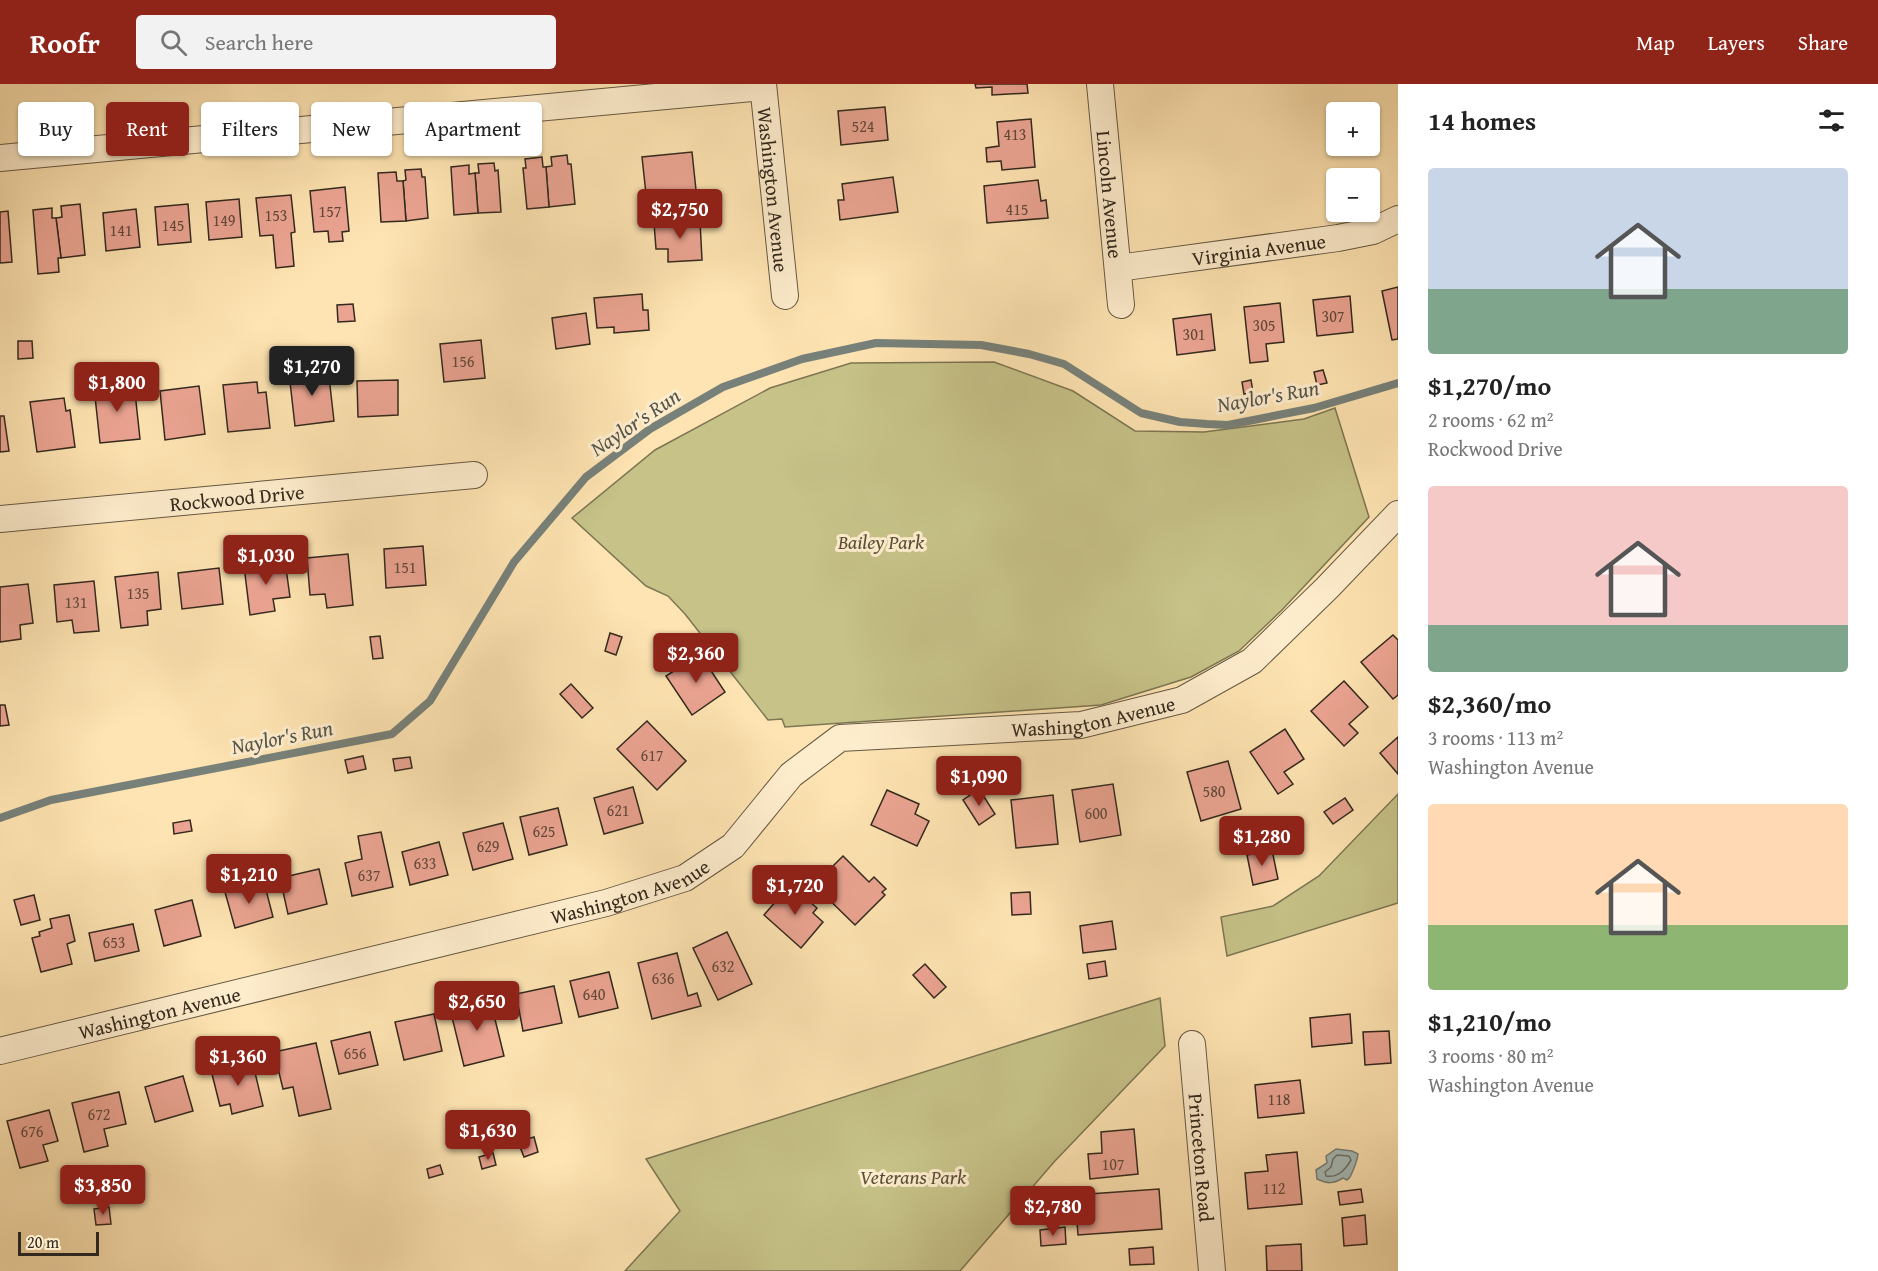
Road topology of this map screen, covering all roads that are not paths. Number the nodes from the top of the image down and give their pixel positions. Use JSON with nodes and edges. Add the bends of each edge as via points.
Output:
{"nodes":[{"id":1,"x":1100,"y":84,"type":"edge"},
{"id":2,"x":763,"y":85,"type":"edge"},
{"id":3,"x":0,"y":158,"type":"edge"},
{"id":4,"x":1398,"y":219,"type":"edge"},
{"id":5,"x":1118,"y":268,"type":"junction"},
{"id":6,"x":785,"y":296,"type":"dead end"},
{"id":7,"x":1121,"y":305,"type":"dead end"},
{"id":8,"x":474,"y":475,"type":"dead end"},
{"id":9,"x":1398,"y":514,"type":"edge"},
{"id":10,"x":0,"y":519,"type":"edge"},
{"id":11,"x":1192,"y":1044,"type":"dead end"},
{"id":12,"x":0,"y":1051,"type":"edge"},
{"id":13,"x":1212,"y":1271,"type":"edge"}],
"edges":[{"from":1,"to":5,"type":"street","name":"Lincoln Avenue"},
{"from":2,"to":3,"type":"street"},
{"from":2,"to":6,"type":"street","name":"Washington Avenue"},
{"from":4,"to":5,"type":"street","name":"Virginia Avenue","via":[[1373,231],[1338,238]]},
{"from":5,"to":7,"type":"street","name":"Lincoln Avenue"},
{"from":8,"to":10,"type":"street","name":"Rockwood Drive"},
{"from":9,"to":12,"type":"street","name":"Washington Avenue","via":[[1252,661],[1182,700],[1081,725],[840,738],[791,775],[733,846],[686,878],[606,903]]},
{"from":11,"to":13,"type":"street","name":"Princeton Road"}]}
